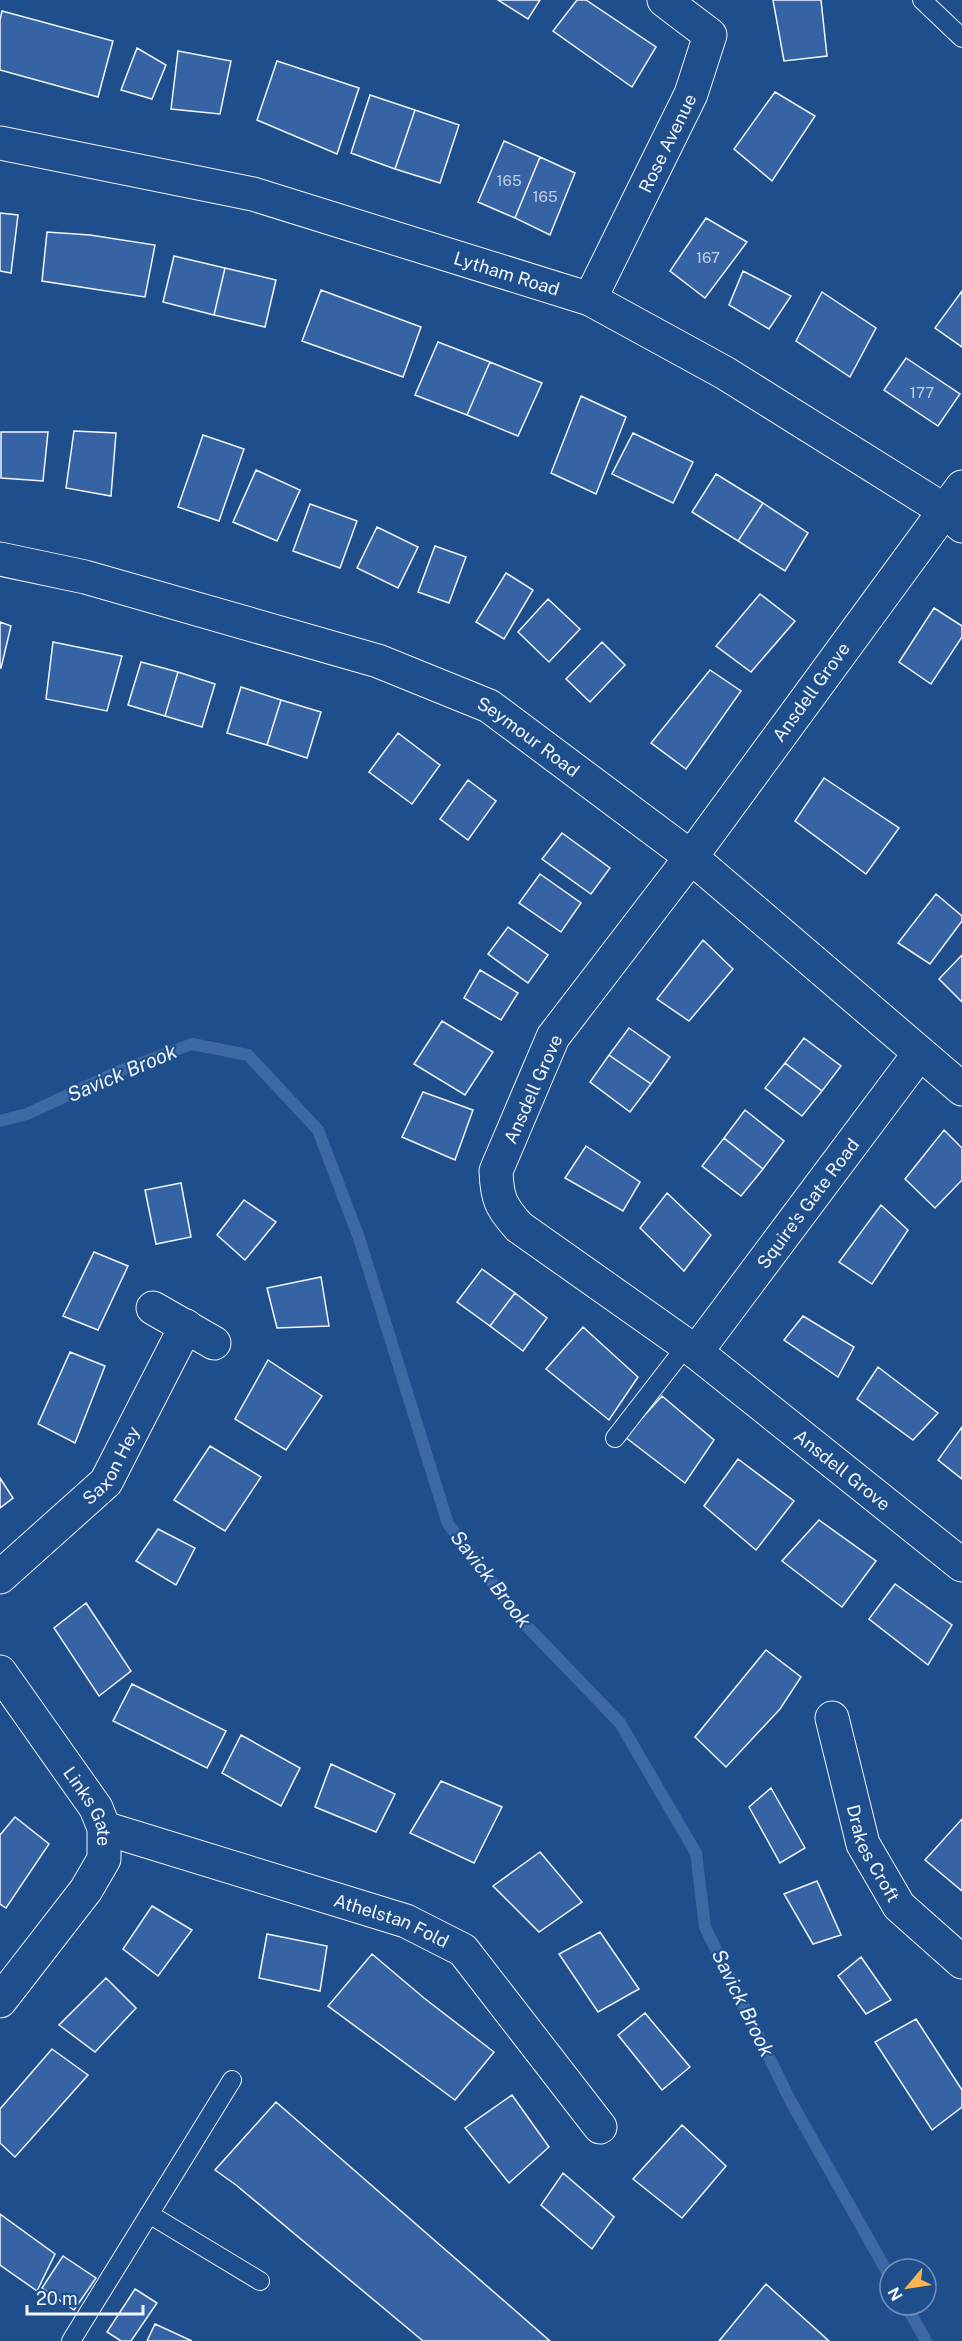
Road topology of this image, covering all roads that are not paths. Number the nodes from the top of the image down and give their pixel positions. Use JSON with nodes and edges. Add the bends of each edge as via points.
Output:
{"nodes":[{"id":1,"x":664,"y":0,"type":"edge"},
{"id":2,"x":922,"y":0,"type":"edge"},
{"id":3,"x":962,"y":38,"type":"edge"},
{"id":4,"x":0,"y":143,"type":"edge"},
{"id":5,"x":590,"y":299,"type":"junction"},
{"id":6,"x":956,"y":508,"type":"edge"},
{"id":7,"x":0,"y":559,"type":"edge"},
{"id":8,"x":691,"y":857,"type":"junction"},
{"id":9,"x":919,"y":1054,"type":"junction"},
{"id":10,"x":962,"y":1089,"type":"edge"},
{"id":11,"x":153,"y":1308,"type":"dead end"},
{"id":12,"x":186,"y":1326,"type":"junction"},
{"id":13,"x":214,"y":1342,"type":"dead end"},
{"id":14,"x":692,"y":1348,"type":"junction"},
{"id":15,"x":615,"y":1438,"type":"dead end"},
{"id":16,"x":962,"y":1565,"type":"edge"},
{"id":17,"x":0,"y":1577,"type":"edge"},
{"id":18,"x":0,"y":1672,"type":"edge"},
{"id":19,"x":832,"y":1718,"type":"dead end"},
{"id":20,"x":104,"y":1828,"type":"junction"},
{"id":21,"x":962,"y":1962,"type":"edge"},
{"id":22,"x":0,"y":2001,"type":"edge"},
{"id":23,"x":232,"y":2080,"type":"dead end"},
{"id":24,"x":600,"y":2127,"type":"dead end"},
{"id":25,"x":149,"y":2214,"type":"junction"},
{"id":26,"x":260,"y":2281,"type":"dead end"},
{"id":27,"x":71,"y":2341,"type":"edge"}],
"edges":[{"from":1,"to":5,"type":"street","name":"Rose Avenue","via":[[711,35],[691,94]]},
{"from":2,"to":3,"type":"lane"},
{"from":4,"to":5,"type":"street","name":"Lytham Road","via":[[253,194]]},
{"from":5,"to":6,"type":"street","name":"Lytham Road"},
{"from":6,"to":8,"type":"street","name":"Ansdell Grove"},
{"from":7,"to":8,"type":"street","name":"Seymour Road","via":[[85,577],[378,661],[489,706]]},
{"from":8,"to":9,"type":"street","name":"Seymour Road"},
{"from":8,"to":14,"type":"street","name":"Ansdell Grove","via":[[553,1037],[496,1171],[502,1208],[519,1227]]},
{"from":9,"to":10,"type":"street","name":"Seymour Road"},
{"from":9,"to":14,"type":"street","name":"Squire's Gate Road"},
{"from":11,"to":12,"type":"street"},
{"from":12,"to":13,"type":"street"},
{"from":12,"to":17,"type":"street","name":"Saxon Hey","via":[[106,1482]]},
{"from":14,"to":15,"type":"lane"},
{"from":14,"to":16,"type":"street","name":"Ansdell Grove"},
{"from":18,"to":20,"type":"street","name":"Links Gate","via":[[96,1808]]},
{"from":19,"to":21,"type":"street","name":"Drakes Croft","via":[[863,1844],[899,1906]]},
{"from":20,"to":22,"type":"street","name":"Links Gate","via":[[105,1859],[86,1890]]},
{"from":20,"to":24,"type":"street","name":"Athelstan Fold","via":[[406,1920],[463,1950]]},
{"from":23,"to":25,"type":"lane"},
{"from":25,"to":26,"type":"lane"},
{"from":25,"to":27,"type":"lane"}]}
